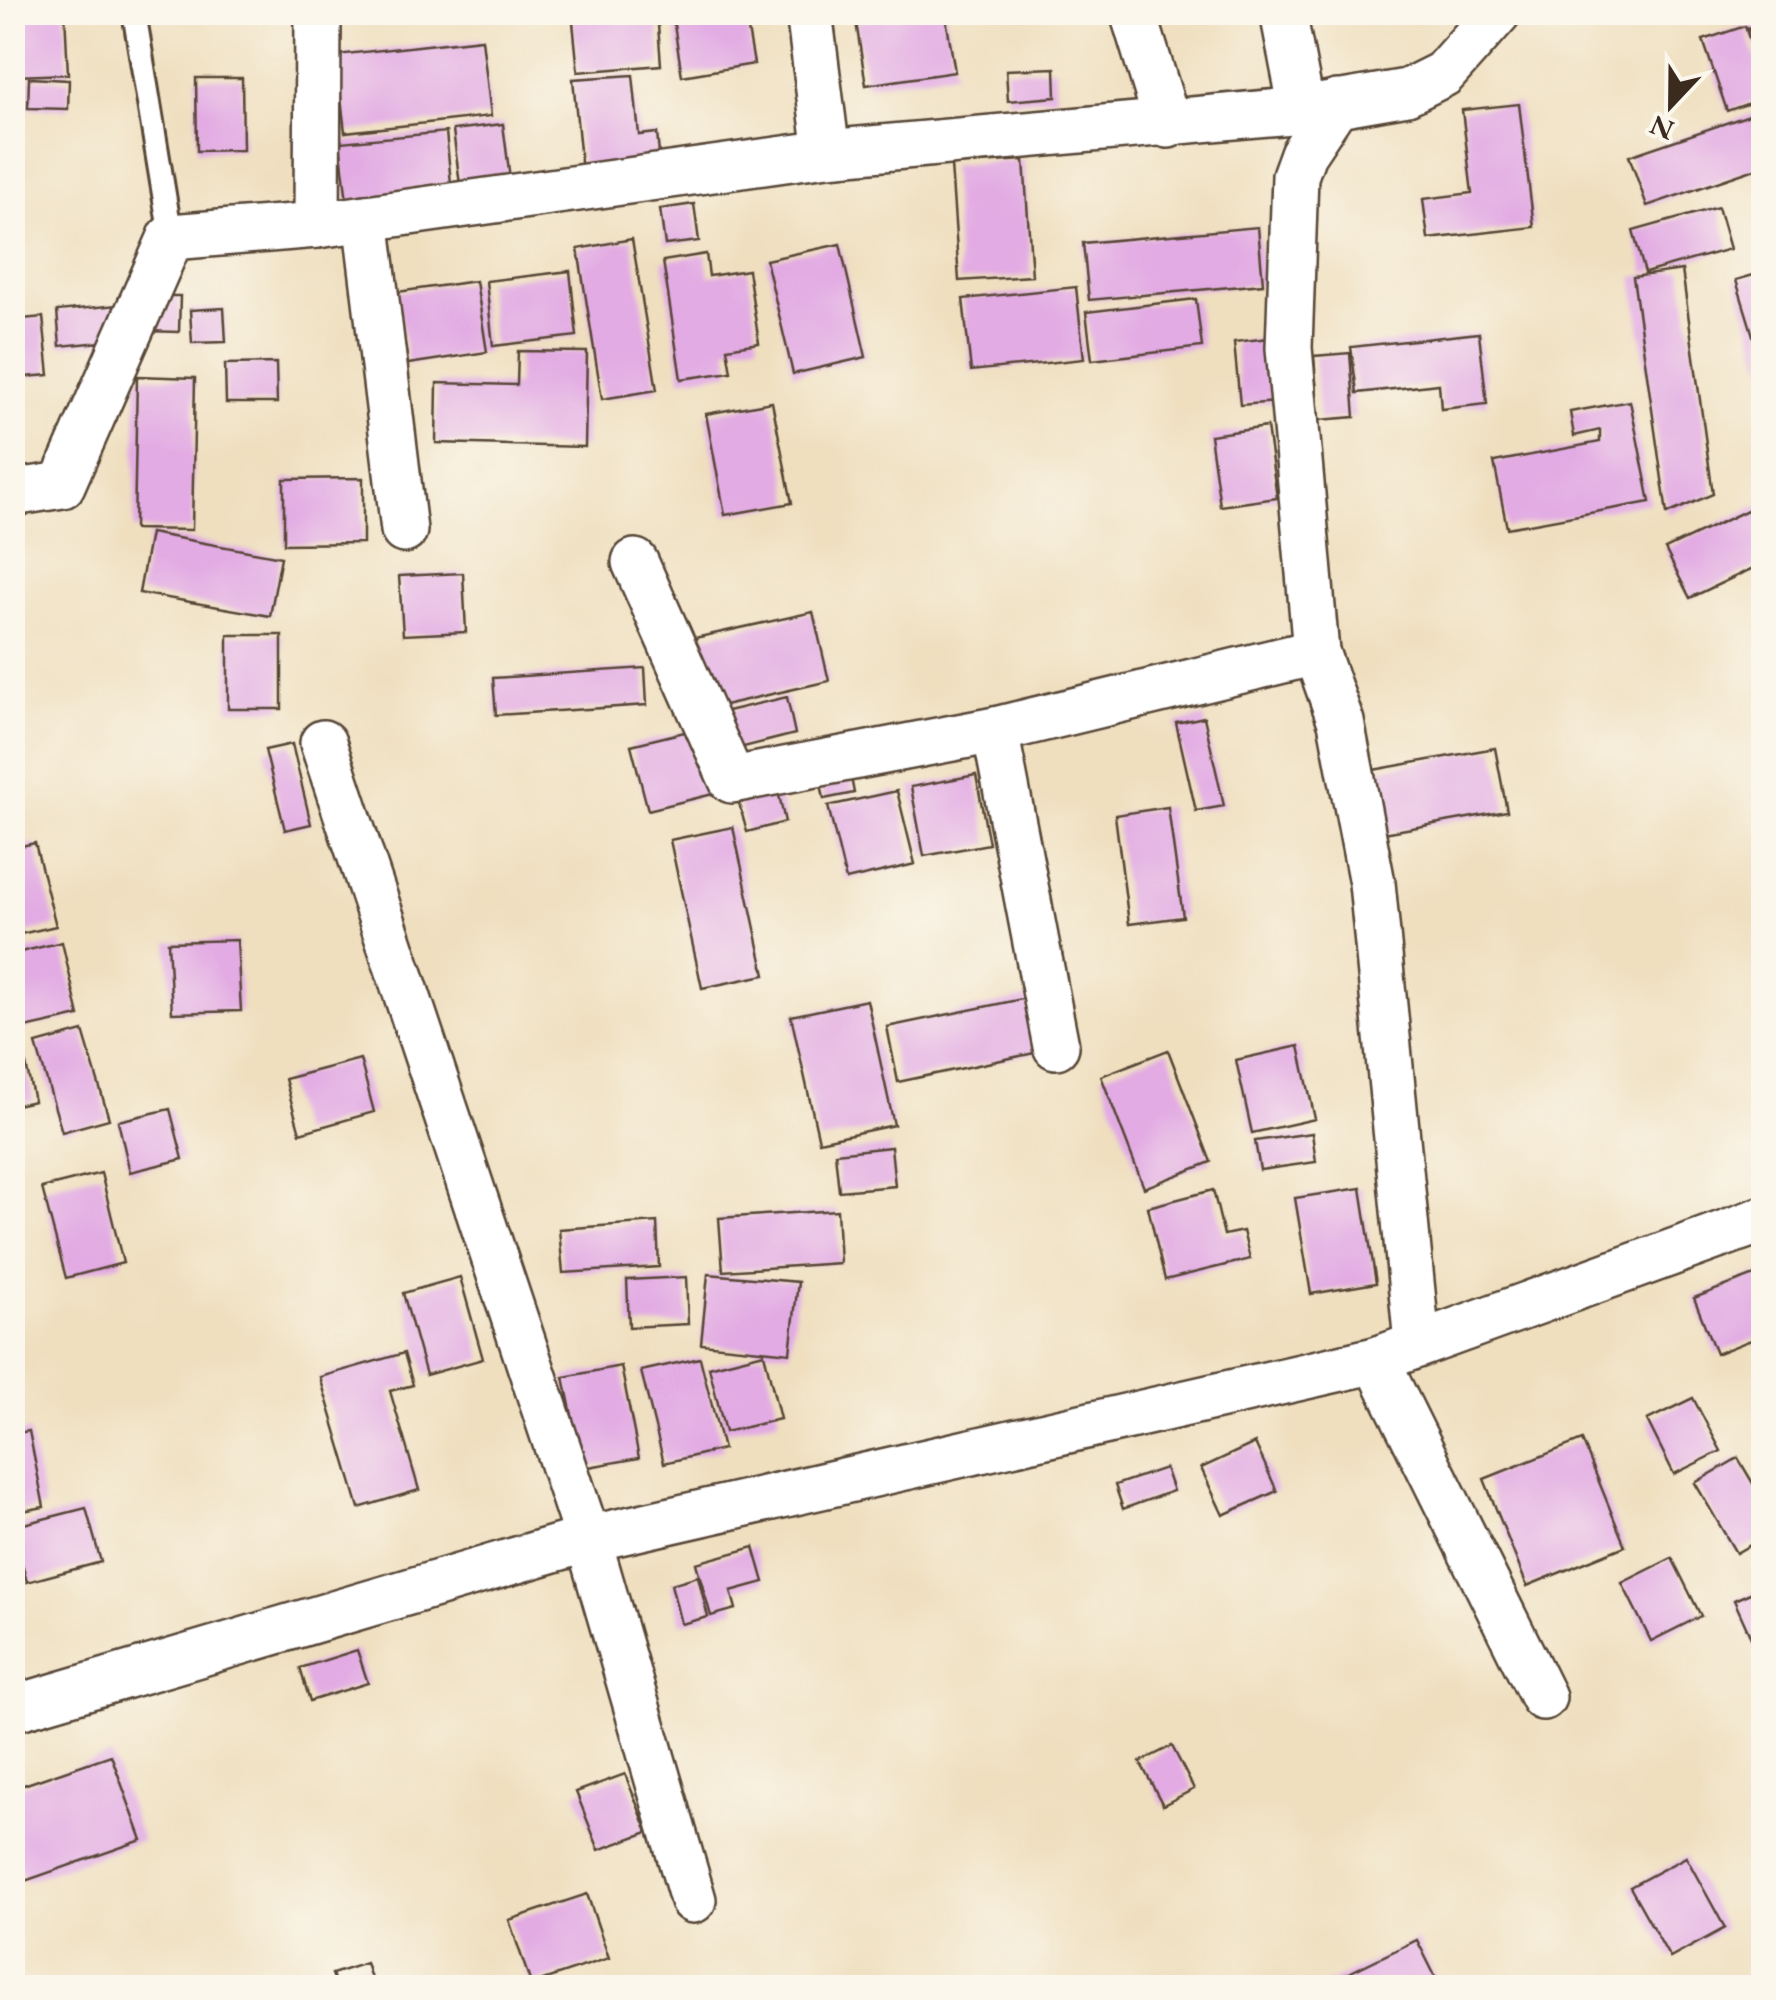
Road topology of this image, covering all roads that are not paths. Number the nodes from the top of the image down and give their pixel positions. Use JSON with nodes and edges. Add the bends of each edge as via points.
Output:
{"nodes":[{"id":1,"x":134,"y":12,"type":"edge"},
{"id":2,"x":318,"y":12,"type":"edge"},
{"id":3,"x":809,"y":12,"type":"edge"},
{"id":4,"x":1133,"y":12,"type":"edge"},
{"id":5,"x":1284,"y":12,"type":"edge"},
{"id":6,"x":1498,"y":12,"type":"edge"},
{"id":7,"x":1320,"y":106,"type":"junction"},
{"id":8,"x":1168,"y":125,"type":"junction"},
{"id":9,"x":827,"y":153,"type":"junction"},
{"id":10,"x":366,"y":218,"type":"junction"},
{"id":11,"x":317,"y":225,"type":"junction"},
{"id":12,"x":171,"y":238,"type":"junction"},
{"id":13,"x":12,"y":492,"type":"edge"},
{"id":14,"x":404,"y":530,"type":"dead end"},
{"id":15,"x":635,"y":562,"type":"dead end"},
{"id":16,"x":1316,"y":652,"type":"junction"},
{"id":17,"x":995,"y":730,"type":"junction"},
{"id":18,"x":323,"y":743,"type":"dead end"},
{"id":19,"x":1056,"y":1046,"type":"dead end"},
{"id":20,"x":1764,"y":1218,"type":"edge"},
{"id":21,"x":1417,"y":1343,"type":"junction"},
{"id":22,"x":1376,"y":1360,"type":"junction"},
{"id":23,"x":588,"y":1540,"type":"junction"},
{"id":24,"x":1542,"y":1697,"type":"dead end"},
{"id":25,"x":13,"y":1708,"type":"edge"},
{"id":26,"x":693,"y":1900,"type":"dead end"}],
"edges":[{"from":1,"to":12,"type":"lane"},
{"from":2,"to":11,"type":"street"},
{"from":3,"to":9,"type":"street"},
{"from":4,"to":8,"type":"street"},
{"from":5,"to":7,"type":"street"},
{"from":6,"to":7,"type":"street","via":[[1443,74],[1407,92]]},
{"from":7,"to":8,"type":"street"},
{"from":7,"to":16,"type":"street","via":[[1295,176],[1288,348]]},
{"from":8,"to":9,"type":"street"},
{"from":9,"to":10,"type":"street"},
{"from":10,"to":11,"type":"street"},
{"from":10,"to":14,"type":"street"},
{"from":11,"to":12,"type":"street"},
{"from":12,"to":13,"type":"street","via":[[62,485]]},
{"from":15,"to":17,"type":"street","via":[[732,780]]},
{"from":16,"to":17,"type":"street"},
{"from":16,"to":21,"type":"street","via":[[1341,722],[1372,882]]},
{"from":17,"to":19,"type":"street"},
{"from":18,"to":23,"type":"street"},
{"from":20,"to":21,"type":"street"},
{"from":21,"to":22,"type":"street"},
{"from":22,"to":23,"type":"street"},
{"from":22,"to":24,"type":"street"},
{"from":23,"to":25,"type":"street"},
{"from":23,"to":26,"type":"street"}]}
